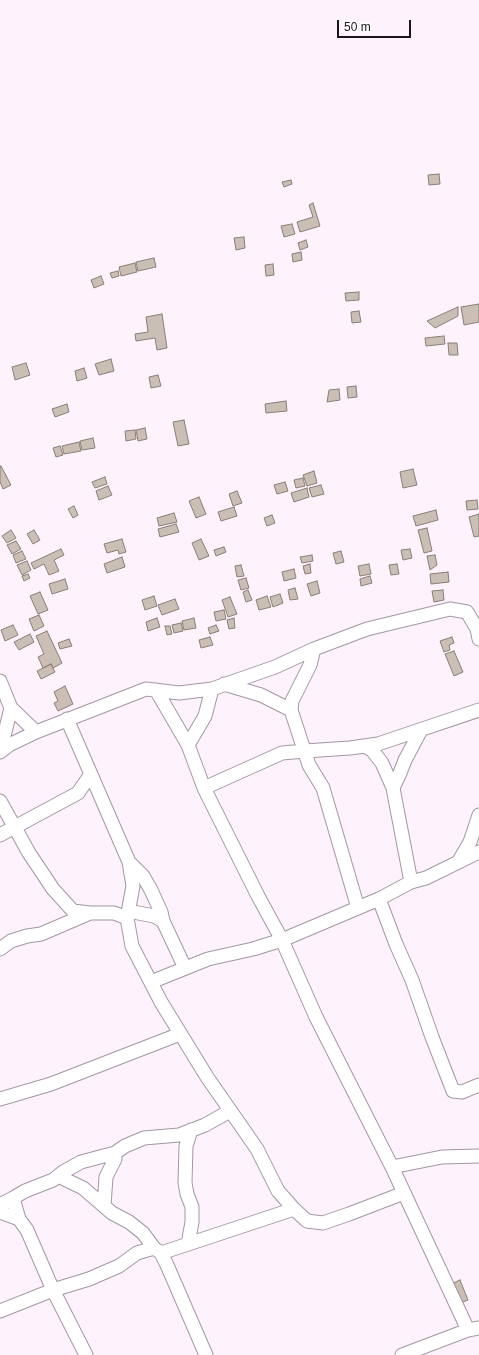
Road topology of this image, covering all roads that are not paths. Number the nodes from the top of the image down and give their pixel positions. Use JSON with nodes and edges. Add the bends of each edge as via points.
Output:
{"nodes":[{"id":1,"x":479,"y":639,"type":"edge"},
{"id":2,"x":314,"y":649,"type":"junction"},
{"id":3,"x":0,"y":681,"type":"edge"},
{"id":4,"x":218,"y":686,"type":"junction"},
{"id":5,"x":156,"y":690,"type":"junction"},
{"id":6,"x":12,"y":708,"type":"junction"},
{"id":7,"x":292,"y":710,"type":"junction"},
{"id":8,"x":479,"y":710,"type":"edge"},
{"id":9,"x":67,"y":720,"type":"junction"},
{"id":10,"x":420,"y":730,"type":"junction"},
{"id":11,"x":36,"y":732,"type":"junction"},
{"id":12,"x":188,"y":745,"type":"junction"},
{"id":13,"x":364,"y":746,"type":"junction"},
{"id":14,"x":305,"y":751,"type":"junction"},
{"id":15,"x":0,"y":752,"type":"edge"},
{"id":16,"x":91,"y":774,"type":"junction"},
{"id":17,"x":204,"y":788,"type":"junction"},
{"id":18,"x":393,"y":788,"type":"junction"},
{"id":19,"x":98,"y":792,"type":"junction"},
{"id":20,"x":78,"y":793,"type":"junction"},
{"id":21,"x":0,"y":801,"type":"edge"},
{"id":22,"x":479,"y":815,"type":"edge"},
{"id":23,"x":15,"y":828,"type":"junction"},
{"id":24,"x":0,"y":835,"type":"edge"},
{"id":25,"x":479,"y":852,"type":"edge"},
{"id":26,"x":459,"y":861,"type":"junction"},
{"id":27,"x":128,"y":862,"type":"junction"},
{"id":28,"x":411,"y":882,"type":"junction"},
{"id":29,"x":379,"y":899,"type":"junction"},
{"id":30,"x":358,"y":908,"type":"junction"},
{"id":31,"x":90,"y":913,"type":"junction"},
{"id":32,"x":127,"y":915,"type":"junction"},
{"id":33,"x":163,"y":921,"type":"junction"},
{"id":34,"x":282,"y":940,"type":"junction"},
{"id":35,"x":0,"y":949,"type":"edge"},
{"id":36,"x":185,"y":968,"type":"junction"},
{"id":37,"x":151,"y":982,"type":"junction"},
{"id":38,"x":180,"y":1034,"type":"junction"},
{"id":39,"x":479,"y":1085,"type":"edge"},
{"id":40,"x":0,"y":1098,"type":"edge"},
{"id":41,"x":230,"y":1111,"type":"junction"},
{"id":42,"x":191,"y":1130,"type":"junction"},
{"id":43,"x":115,"y":1153,"type":"junction"},
{"id":44,"x":479,"y":1156,"type":"edge"},
{"id":45,"x":392,"y":1167,"type":"junction"},
{"id":46,"x":58,"y":1176,"type":"junction"},
{"id":47,"x":404,"y":1193,"type":"junction"},
{"id":48,"x":13,"y":1198,"type":"junction"},
{"id":49,"x":0,"y":1205,"type":"edge"},
{"id":50,"x":104,"y":1206,"type":"junction"},
{"id":51,"x":294,"y":1209,"type":"junction"},
{"id":52,"x":0,"y":1212,"type":"edge"},
{"id":53,"x":19,"y":1219,"type":"junction"},
{"id":54,"x":188,"y":1244,"type":"junction"},
{"id":55,"x":158,"y":1250,"type":"junction"},
{"id":56,"x":53,"y":1290,"type":"junction"},
{"id":57,"x":0,"y":1311,"type":"edge"},
{"id":58,"x":474,"y":1329,"type":"edge"},
{"id":59,"x":203,"y":1354,"type":"edge"},
{"id":60,"x":86,"y":1355,"type":"edge"},
{"id":61,"x":402,"y":1355,"type":"edge"}],
"edges":[{"from":1,"to":2,"type":"street","via":[[467,612],[450,609],[367,629]]},
{"from":2,"to":4,"type":"street","via":[[275,667]]},
{"from":2,"to":7,"type":"street","via":[[310,665],[292,701]]},
{"from":3,"to":6,"type":"street"},
{"from":4,"to":5,"type":"street","via":[[179,693]]},
{"from":4,"to":7,"type":"street","via":[[261,695]]},
{"from":4,"to":12,"type":"street","via":[[205,716]]},
{"from":5,"to":9,"type":"street","via":[[146,689]]},
{"from":5,"to":12,"type":"street"},
{"from":6,"to":11,"type":"street"},
{"from":6,"to":15,"type":"street"},
{"from":7,"to":14,"type":"street"},
{"from":8,"to":10,"type":"street"},
{"from":9,"to":11,"type":"street"},
{"from":9,"to":16,"type":"street"},
{"from":10,"to":13,"type":"street"},
{"from":10,"to":18,"type":"street"},
{"from":11,"to":15,"type":"street"},
{"from":12,"to":17,"type":"street"},
{"from":13,"to":14,"type":"street"},
{"from":13,"to":18,"type":"street","via":[[372,750],[382,763]]},
{"from":14,"to":17,"type":"street","via":[[282,753]]},
{"from":14,"to":30,"type":"street","via":[[309,765],[323,788]]},
{"from":16,"to":19,"type":"street"},
{"from":16,"to":20,"type":"street"},
{"from":17,"to":34,"type":"street"},
{"from":18,"to":28,"type":"street"},
{"from":19,"to":20,"type":"street"},
{"from":19,"to":27,"type":"street"},
{"from":20,"to":23,"type":"street"},
{"from":21,"to":23,"type":"street"},
{"from":22,"to":26,"type":"street","via":[[470,842]]},
{"from":23,"to":24,"type":"street"},
{"from":23,"to":31,"type":"street","via":[[53,889],[73,910]]},
{"from":25,"to":26,"type":"street"},
{"from":26,"to":28,"type":"street","via":[[426,878]]},
{"from":27,"to":32,"type":"street","via":[[133,886]]},
{"from":27,"to":33,"type":"street","via":[[143,876]]},
{"from":28,"to":29,"type":"street"},
{"from":29,"to":30,"type":"street"},
{"from":29,"to":39,"type":"street","via":[[453,1091],[462,1092]]},
{"from":30,"to":34,"type":"street"},
{"from":31,"to":32,"type":"street"},
{"from":31,"to":35,"type":"street","via":[[41,934],[11,941]]},
{"from":32,"to":33,"type":"street","via":[[154,916]]},
{"from":32,"to":37,"type":"street","via":[[132,946]]},
{"from":33,"to":36,"type":"street"},
{"from":34,"to":36,"type":"street","via":[[208,958]]},
{"from":34,"to":45,"type":"street","via":[[316,1016]]},
{"from":36,"to":37,"type":"street"},
{"from":37,"to":38,"type":"street"},
{"from":38,"to":40,"type":"street","via":[[51,1084]]},
{"from":38,"to":41,"type":"street"},
{"from":41,"to":42,"type":"street"},
{"from":41,"to":51,"type":"street","via":[[257,1149],[278,1191]]},
{"from":42,"to":43,"type":"street","via":[[144,1138]]},
{"from":42,"to":54,"type":"street","via":[[186,1146],[185,1176],[187,1194],[192,1207]]},
{"from":43,"to":46,"type":"street","via":[[81,1162]]},
{"from":43,"to":50,"type":"street","via":[[115,1159],[106,1177]]},
{"from":44,"to":45,"type":"street","via":[[442,1157]]},
{"from":45,"to":47,"type":"street"},
{"from":46,"to":48,"type":"street"},
{"from":46,"to":50,"type":"street","via":[[83,1188]]},
{"from":47,"to":51,"type":"street","via":[[323,1223],[308,1221]]},
{"from":47,"to":58,"type":"street"},
{"from":48,"to":49,"type":"street"},
{"from":48,"to":53,"type":"street"},
{"from":50,"to":55,"type":"street","via":[[143,1233]]},
{"from":51,"to":54,"type":"street"},
{"from":52,"to":53,"type":"street"},
{"from":53,"to":56,"type":"street","via":[[27,1230]]},
{"from":54,"to":55,"type":"street"},
{"from":55,"to":56,"type":"street","via":[[137,1253],[119,1266]]},
{"from":55,"to":59,"type":"street","via":[[167,1264]]},
{"from":56,"to":57,"type":"street"},
{"from":56,"to":60,"type":"street"},
{"from":58,"to":61,"type":"street"}]}
